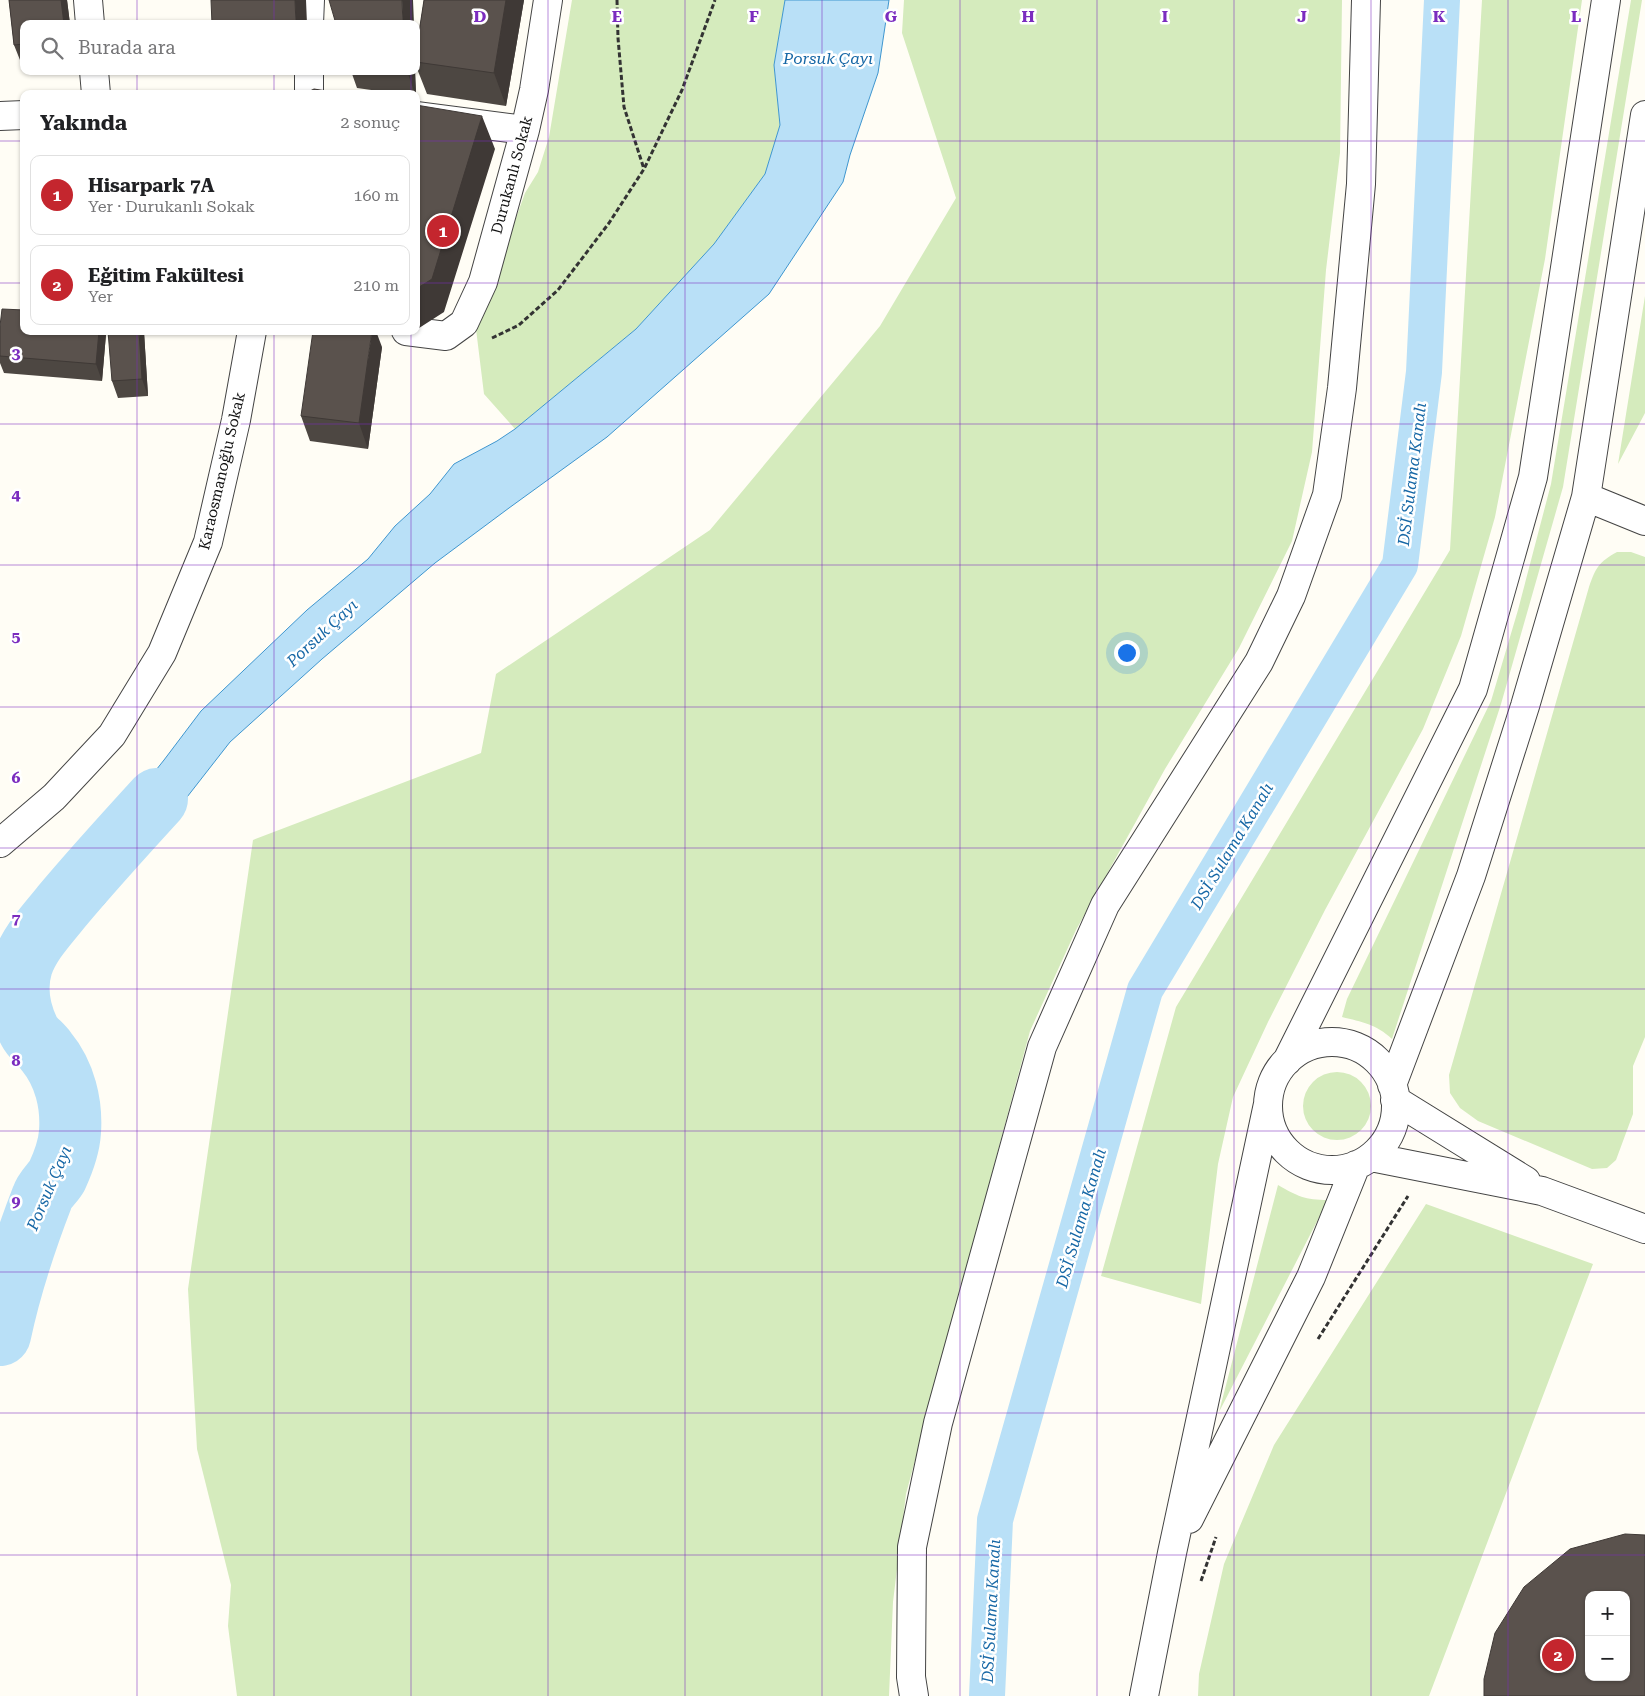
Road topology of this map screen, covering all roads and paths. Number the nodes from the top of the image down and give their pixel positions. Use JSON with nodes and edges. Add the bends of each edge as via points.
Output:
{"nodes":[{"id":1,"x":88,"y":0,"type":"edge"},
{"id":2,"x":310,"y":0,"type":"edge"},
{"id":3,"x":548,"y":0,"type":"edge"},
{"id":4,"x":617,"y":0,"type":"edge"},
{"id":5,"x":715,"y":0,"type":"edge"},
{"id":6,"x":1366,"y":0,"type":"edge"},
{"id":7,"x":1606,"y":0,"type":"edge"},
{"id":8,"x":90,"y":20,"type":"edge"},
{"id":9,"x":310,"y":20,"type":"edge"},
{"id":10,"x":94,"y":75,"type":"edge"},
{"id":11,"x":309,"y":75,"type":"edge"},
{"id":12,"x":96,"y":90,"type":"edge"},
{"id":13,"x":309,"y":90,"type":"edge"},
{"id":14,"x":20,"y":115,"type":"edge"},
{"id":15,"x":1645,"y":115,"type":"edge"},
{"id":16,"x":0,"y":116,"type":"edge"},
{"id":17,"x":420,"y":117,"type":"edge"},
{"id":18,"x":525,"y":130,"type":"junction"},
{"id":19,"x":644,"y":169,"type":"junction"},
{"id":20,"x":420,"y":333,"type":"edge"},
{"id":21,"x":251,"y":335,"type":"edge"},
{"id":22,"x":486,"y":340,"type":"dead end"},
{"id":23,"x":1586,"y":497,"type":"junction"},
{"id":24,"x":1645,"y":521,"type":"edge"},
{"id":25,"x":0,"y":843,"type":"edge"},
{"id":26,"x":1287,"y":1060,"type":"junction"},
{"id":27,"x":1393,"y":1092,"type":"junction"},
{"id":28,"x":1268,"y":1104,"type":"junction"},
{"id":29,"x":1364,"y":1161,"type":"junction"},
{"id":30,"x":1426,"y":1168,"type":"junction"},
{"id":31,"x":1542,"y":1191,"type":"junction"},
{"id":32,"x":1645,"y":1229,"type":"edge"},
{"id":33,"x":1316,"y":1342,"type":"dead end"},
{"id":34,"x":1216,"y":1537,"type":"dead end"},
{"id":35,"x":1172,"y":1553,"type":"junction"},
{"id":36,"x":1200,"y":1583,"type":"dead end"},
{"id":37,"x":914,"y":1696,"type":"edge"},
{"id":38,"x":1144,"y":1696,"type":"edge"}],
"edges":[{"from":1,"to":8,"type":"street"},
{"from":2,"to":9,"type":"street"},
{"from":3,"to":18,"type":"street","name":"Durukanlı Sokak"},
{"from":4,"to":19,"type":"path","via":[[624,107]]},
{"from":5,"to":19,"type":"path","via":[[682,90]]},
{"from":6,"to":37,"type":"street","via":[[1361,184],[1342,388],[1327,495],[1291,596],[1259,662],[1105,905],[1042,1047],[938,1423],[912,1547],[911,1677]]},
{"from":7,"to":26,"type":"street","via":[[1534,477],[1473,690]]},
{"from":10,"to":12,"type":"street"},
{"from":11,"to":13,"type":"street"},
{"from":14,"to":16,"type":"street"},
{"from":15,"to":23,"type":"street"},
{"from":17,"to":18,"type":"street"},
{"from":18,"to":20,"type":"street","name":"Durukanlı Sokak","via":[[484,282],[464,323],[446,336]]},
{"from":19,"to":22,"type":"path","via":[[609,223],[558,290],[519,325]]},
{"from":21,"to":25,"type":"street","name":"Karaosmanoğlu Sokak","via":[[208,542],[162,653],[112,735],[54,797]]},
{"from":23,"to":24,"type":"street"},
{"from":23,"to":27,"type":"street","via":[[1471,876]]},
{"from":26,"to":27,"type":"street","via":[[1314,1044],[1346,1044],[1374,1058],[1385,1070]]},
{"from":26,"to":28,"type":"street","via":[[1277,1073]]},
{"from":27,"to":29,"type":"street","via":[[1395,1116],[1390,1132],[1382,1145]]},
{"from":27,"to":31,"type":"street"},
{"from":28,"to":29,"type":"street","via":[[1274,1135],[1295,1159],[1325,1170],[1341,1169]]},
{"from":28,"to":35,"type":"street"},
{"from":29,"to":30,"type":"street"},
{"from":29,"to":35,"type":"street","via":[[1311,1277]]},
{"from":30,"to":31,"type":"street"},
{"from":30,"to":33,"type":"path"},
{"from":31,"to":32,"type":"street"},
{"from":34,"to":36,"type":"path"},
{"from":35,"to":38,"type":"street"}]}
